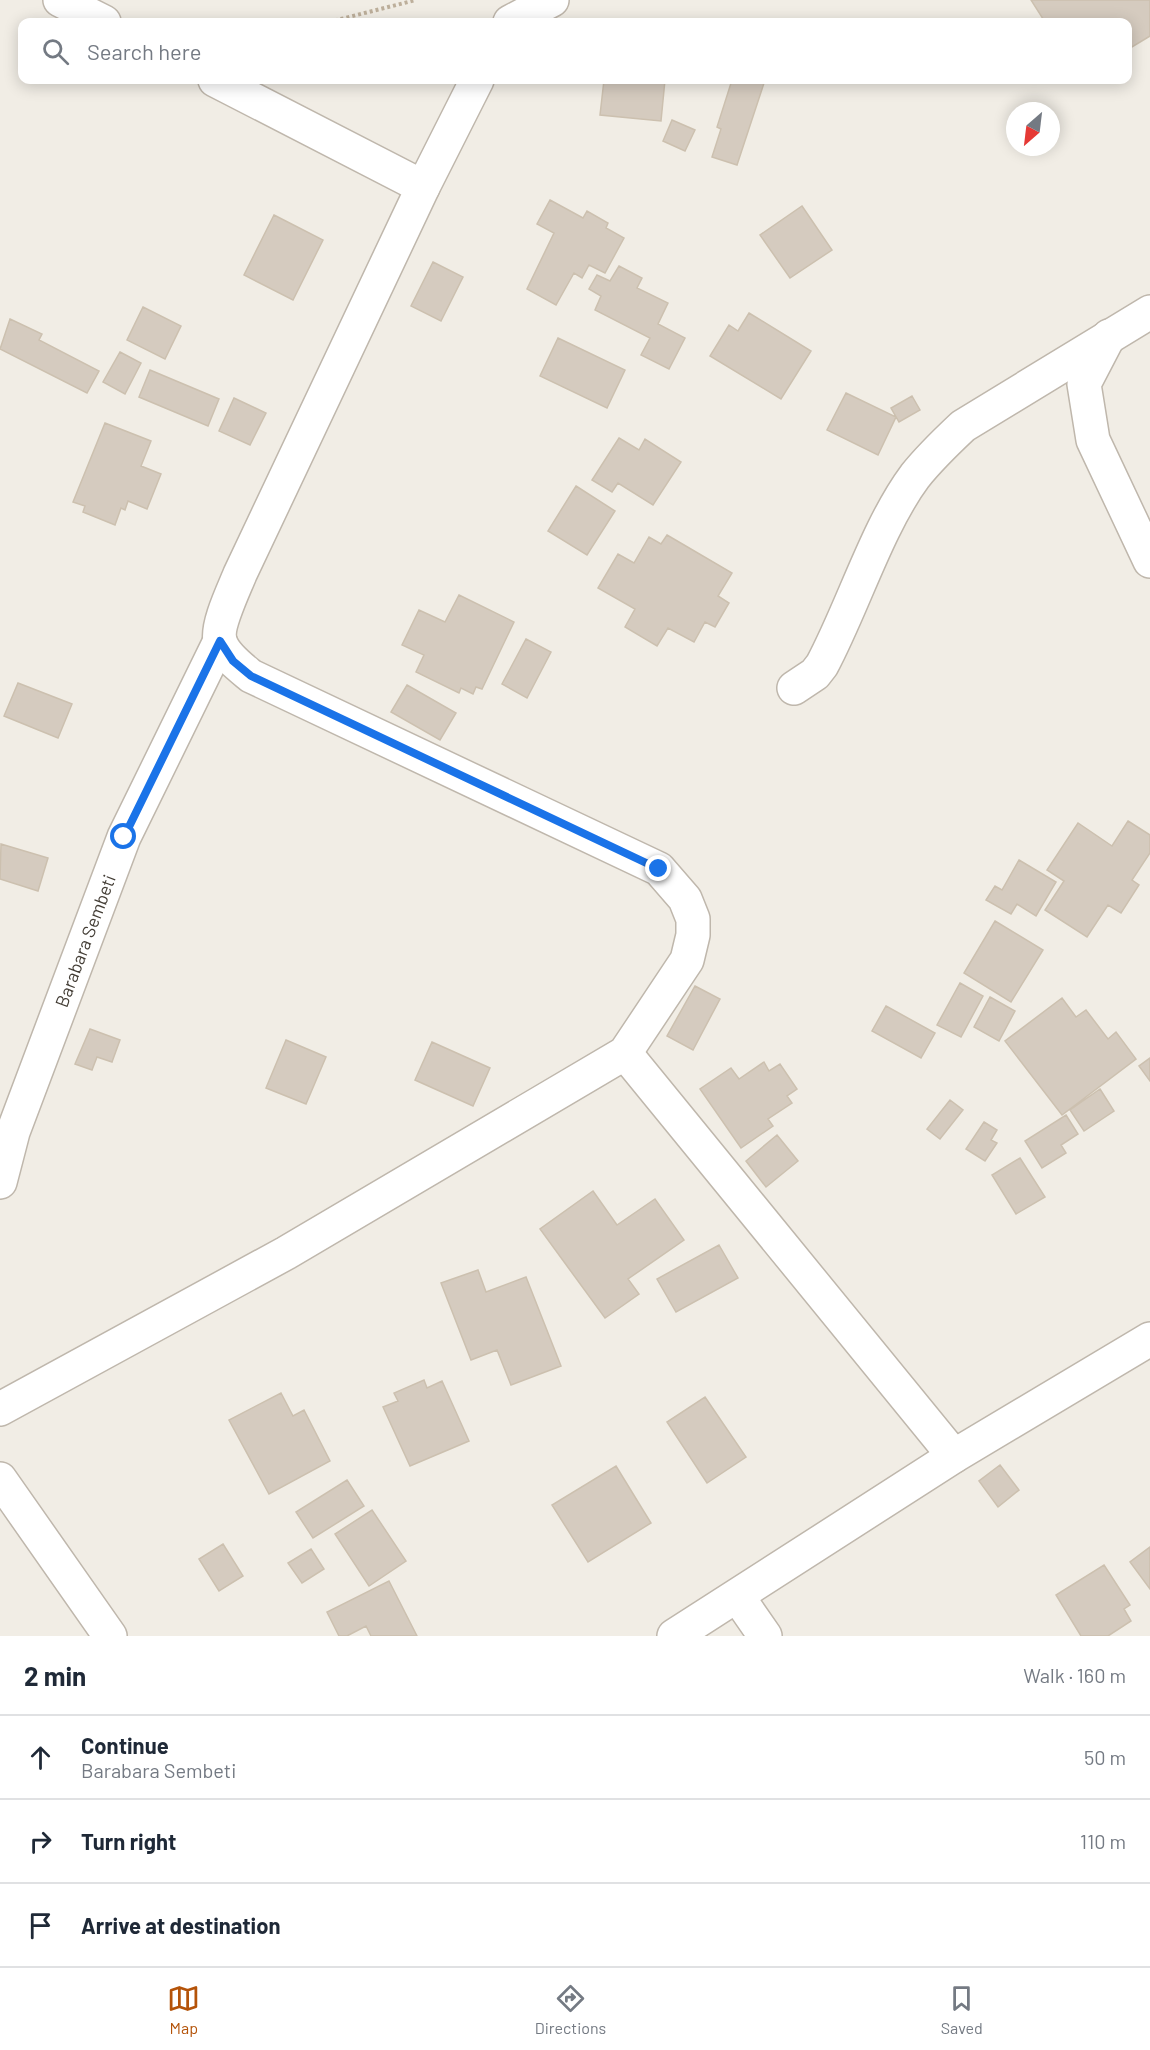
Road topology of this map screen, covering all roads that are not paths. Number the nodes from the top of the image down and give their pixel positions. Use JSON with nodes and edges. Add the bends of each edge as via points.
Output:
{"nodes":[{"id":1,"x":60,"y":0,"type":"edge"},
{"id":2,"x":492,"y":0,"type":"edge"},
{"id":3,"x":552,"y":0,"type":"edge"},
{"id":4,"x":96,"y":18,"type":"edge"},
{"id":5,"x":500,"y":18,"type":"edge"},
{"id":6,"x":518,"y":18,"type":"edge"},
{"id":7,"x":223,"y":84,"type":"edge"},
{"id":8,"x":475,"y":84,"type":"edge"},
{"id":9,"x":423,"y":187,"type":"junction"},
{"id":10,"x":1150,"y":312,"type":"edge"},
{"id":11,"x":1109,"y":336,"type":"junction"},
{"id":12,"x":1150,"y":561,"type":"edge"},
{"id":13,"x":220,"y":641,"type":"junction"},
{"id":14,"x":794,"y":688,"type":"dead end"},
{"id":15,"x":625,"y":1053,"type":"junction"},
{"id":16,"x":0,"y":1182,"type":"edge"},
{"id":17,"x":1150,"y":1339,"type":"edge"},
{"id":18,"x":0,"y":1409,"type":"edge"},
{"id":19,"x":954,"y":1456,"type":"junction"},
{"id":20,"x":0,"y":1479,"type":"edge"},
{"id":21,"x":738,"y":1597,"type":"junction"},
{"id":22,"x":110,"y":1636,"type":"edge"},
{"id":23,"x":674,"y":1636,"type":"edge"},
{"id":24,"x":765,"y":1636,"type":"edge"}],
"edges":[{"from":1,"to":4,"type":"street"},
{"from":2,"to":5,"type":"street"},
{"from":3,"to":6,"type":"street"},
{"from":7,"to":9,"type":"street"},
{"from":8,"to":9,"type":"street","name":"Barabara Sembeti"},
{"from":9,"to":13,"type":"street","name":"Barabara Sembeti","via":[[240,574],[221,625]]},
{"from":10,"to":11,"type":"street"},
{"from":11,"to":12,"type":"street","via":[[1084,384],[1093,440]]},
{"from":11,"to":14,"type":"street","via":[[963,426],[937,450],[914,477],[894,512],[822,665]]},
{"from":13,"to":15,"type":"street","via":[[233,661],[251,676],[659,869],[685,899],[693,919],[693,935],[687,960]]},
{"from":13,"to":16,"type":"street","name":"Barabara Sembeti","via":[[124,837],[13,1132]]},
{"from":15,"to":18,"type":"street","via":[[286,1253]]},
{"from":15,"to":19,"type":"street"},
{"from":17,"to":19,"type":"street"},
{"from":19,"to":21,"type":"street"},
{"from":20,"to":22,"type":"street"},
{"from":21,"to":23,"type":"street"},
{"from":21,"to":24,"type":"street"}]}
